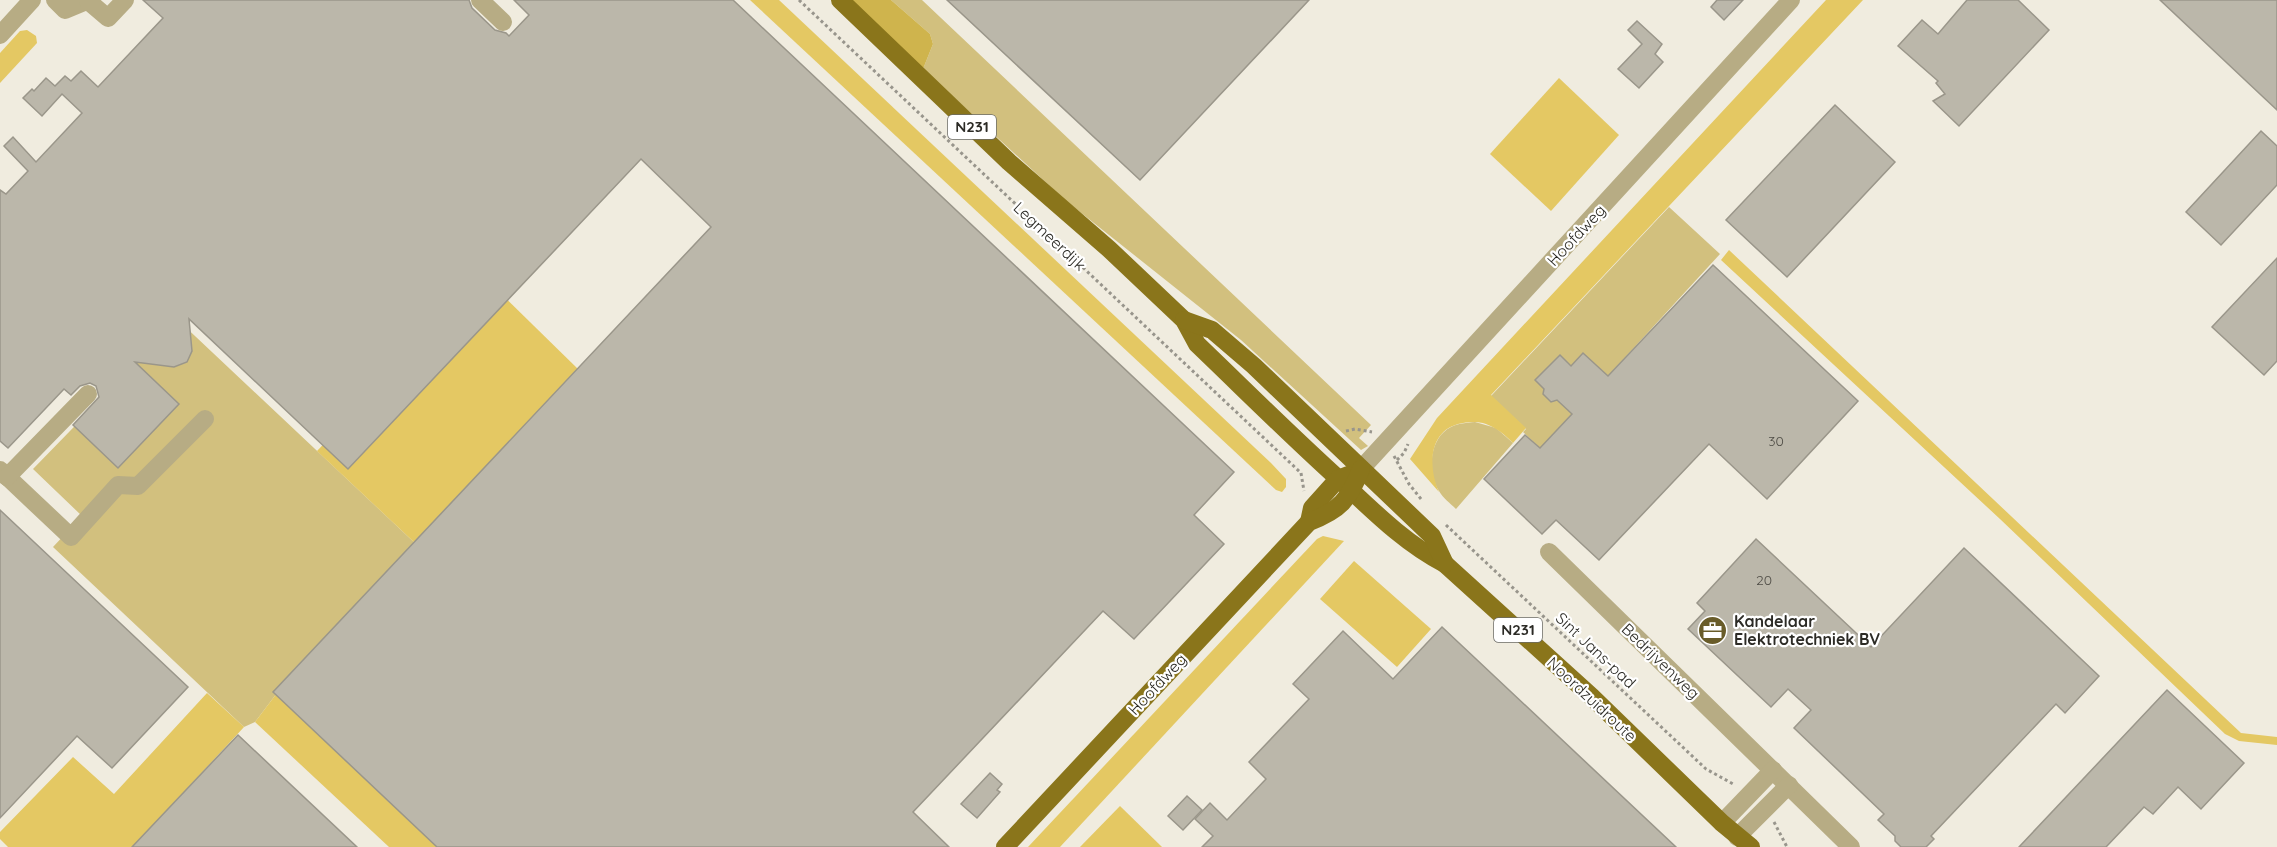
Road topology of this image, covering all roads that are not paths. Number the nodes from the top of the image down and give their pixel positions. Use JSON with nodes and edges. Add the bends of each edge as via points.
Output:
{"nodes":[{"id":1,"x":32,"y":0,"type":"edge"},
{"id":2,"x":54,"y":0,"type":"edge"},
{"id":3,"x":125,"y":0,"type":"edge"},
{"id":4,"x":480,"y":0,"type":"edge"},
{"id":5,"x":840,"y":0,"type":"edge"},
{"id":6,"x":1791,"y":0,"type":"edge"},
{"id":7,"x":88,"y":1,"type":"edge"},
{"id":8,"x":503,"y":22,"type":"dead end"},
{"id":9,"x":0,"y":35,"type":"edge"},
{"id":10,"x":1184,"y":320,"type":"junction"},
{"id":11,"x":88,"y":394,"type":"dead end"},
{"id":12,"x":205,"y":419,"type":"dead end"},
{"id":13,"x":1361,"y":469,"type":"junction"},
{"id":14,"x":4,"y":474,"type":"edge"},
{"id":15,"x":1338,"y":479,"type":"junction"},
{"id":16,"x":1352,"y":492,"type":"junction"},
{"id":17,"x":1309,"y":522,"type":"junction"},
{"id":18,"x":1549,"y":552,"type":"dead end"},
{"id":19,"x":1445,"y":564,"type":"junction"},
{"id":20,"x":1773,"y":770,"type":"junction"},
{"id":21,"x":1789,"y":785,"type":"junction"},
{"id":22,"x":1722,"y":824,"type":"junction"},
{"id":23,"x":1744,"y":844,"type":"edge"},
{"id":24,"x":1005,"y":847,"type":"edge"},
{"id":25,"x":1851,"y":847,"type":"edge"}],
"edges":[{"from":1,"to":9,"type":"street"},
{"from":2,"to":7,"type":"street","via":[[65,10]]},
{"from":3,"to":7,"type":"street","via":[[108,18]]},
{"from":4,"to":8,"type":"street"},
{"from":5,"to":10,"type":"main road","name":"Legmeerdijk","number":"N231","via":[[1009,162]]},
{"from":6,"to":13,"type":"street","name":"Hoofdweg"},
{"from":10,"to":13,"type":"main road","name":"Legmeerdijk","number":"N231","via":[[1212,330]]},
{"from":10,"to":15,"type":"main road","name":"Legmeerdijk","number":"N231","via":[[1197,344]]},
{"from":11,"to":14,"type":"street"},
{"from":12,"to":14,"type":"street","via":[[138,486],[118,485],[70,537]]},
{"from":13,"to":15,"type":"main road","name":"Hoofdweg"},
{"from":13,"to":16,"type":"main road","name":"Hoofdweg"},
{"from":13,"to":19,"type":"main road","name":"Noordzuidroute","number":"N231","via":[[1432,536]]},
{"from":15,"to":16,"type":"main road","name":"Noordzuidroute","number":"N231"},
{"from":15,"to":17,"type":"main road","name":"Hoofdweg","via":[[1312,508]]},
{"from":16,"to":17,"type":"main road","name":"Hoofdweg","via":[[1331,513]]},
{"from":16,"to":19,"type":"main road","name":"Noordzuidroute","number":"N231","via":[[1406,540]]},
{"from":17,"to":24,"type":"main road","name":"Hoofdweg"},
{"from":18,"to":20,"type":"street","name":"Bedrijvenweg"},
{"from":19,"to":22,"type":"main road","name":"Noordzuidroute","number":"N231","via":[[1592,697]]},
{"from":20,"to":21,"type":"street","name":"Bedrijvenweg"},
{"from":20,"to":22,"type":"street"},
{"from":21,"to":23,"type":"street","via":[[1763,809]]},
{"from":21,"to":25,"type":"street","name":"Bedrijvenweg"},
{"from":22,"to":23,"type":"main road","name":"Noordzuidroute","number":"N231"}]}
